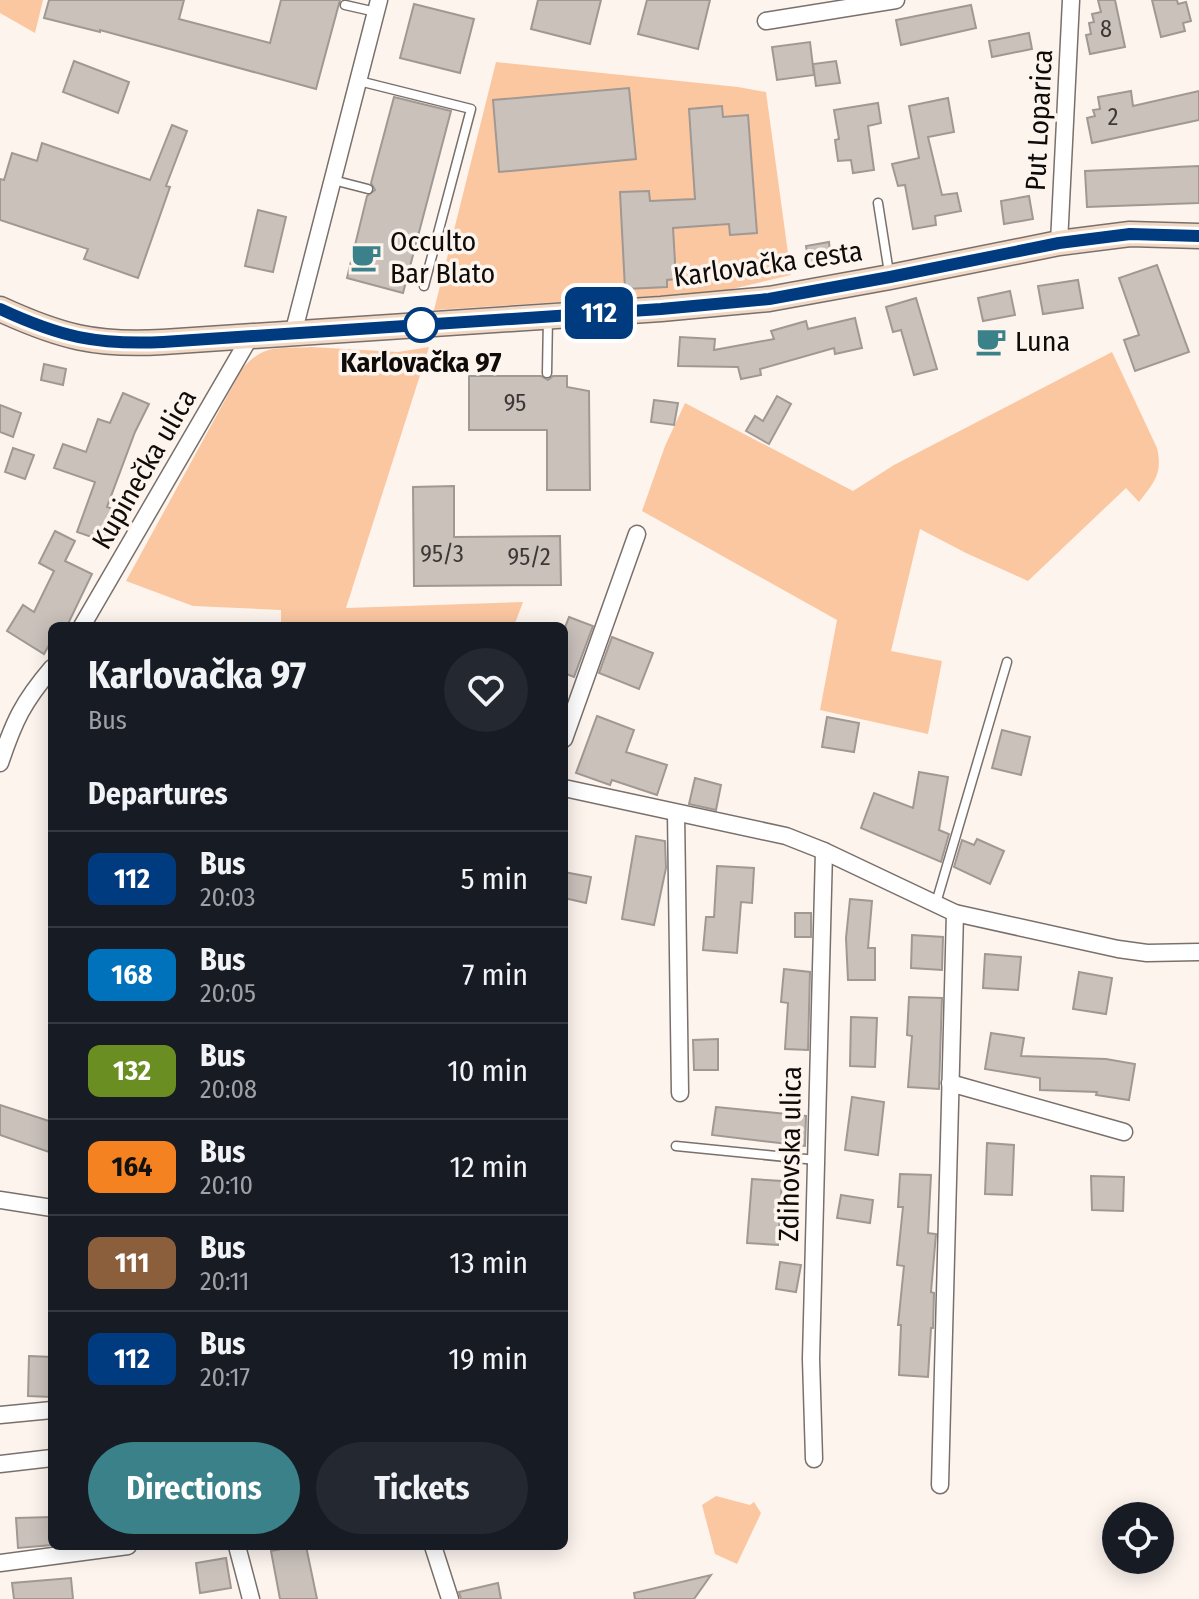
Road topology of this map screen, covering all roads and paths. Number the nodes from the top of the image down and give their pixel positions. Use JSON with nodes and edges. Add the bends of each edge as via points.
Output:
{"nodes":[{"id":1,"x":896,"y":0,"type":"edge"},
{"id":2,"x":1071,"y":0,"type":"edge"},
{"id":3,"x":345,"y":5,"type":"dead end"},
{"id":4,"x":377,"y":6,"type":"edge"},
{"id":5,"x":766,"y":21,"type":"dead end"},
{"id":6,"x":358,"y":81,"type":"junction"},
{"id":7,"x":333,"y":180,"type":"junction"},
{"id":8,"x":368,"y":189,"type":"dead end"},
{"id":9,"x":878,"y":203,"type":"dead end"},
{"id":10,"x":1199,"y":236,"type":"edge"},
{"id":11,"x":1059,"y":243,"type":"junction"},
{"id":12,"x":890,"y":277,"type":"junction"},
{"id":13,"x":424,"y":286,"type":"dead end"},
{"id":14,"x":0,"y":309,"type":"edge"},
{"id":15,"x":548,"y":317,"type":"junction"},
{"id":16,"x":293,"y":334,"type":"junction"},
{"id":17,"x":250,"y":337,"type":"junction"},
{"id":18,"x":547,"y":373,"type":"dead end"},
{"id":19,"x":637,"y":534,"type":"dead end"},
{"id":20,"x":85,"y":622,"type":"edge"},
{"id":21,"x":1007,"y":662,"type":"dead end"},
{"id":22,"x":48,"y":672,"type":"edge"},
{"id":23,"x":568,"y":728,"type":"edge"},
{"id":24,"x":0,"y":763,"type":"edge"},
{"id":25,"x":568,"y":789,"type":"edge"},
{"id":26,"x":676,"y":813,"type":"junction"},
{"id":27,"x":824,"y":851,"type":"junction"},
{"id":28,"x":935,"y":905,"type":"junction"},
{"id":29,"x":955,"y":913,"type":"junction"},
{"id":30,"x":1199,"y":952,"type":"edge"},
{"id":31,"x":950,"y":1083,"type":"junction"},
{"id":32,"x":680,"y":1093,"type":"dead end"},
{"id":33,"x":1124,"y":1132,"type":"dead end"},
{"id":34,"x":676,"y":1146,"type":"dead end"},
{"id":35,"x":816,"y":1160,"type":"junction"},
{"id":36,"x":0,"y":1200,"type":"edge"},
{"id":37,"x":48,"y":1207,"type":"edge"},
{"id":38,"x":48,"y":1410,"type":"edge"},
{"id":39,"x":0,"y":1415,"type":"edge"},
{"id":40,"x":48,"y":1458,"type":"edge"},
{"id":41,"x":814,"y":1459,"type":"dead end"},
{"id":42,"x":0,"y":1464,"type":"edge"},
{"id":43,"x":940,"y":1485,"type":"dead end"},
{"id":44,"x":98,"y":1550,"type":"edge"},
{"id":45,"x":238,"y":1550,"type":"edge"},
{"id":46,"x":434,"y":1550,"type":"edge"},
{"id":47,"x":0,"y":1563,"type":"edge"},
{"id":48,"x":251,"y":1599,"type":"edge"},
{"id":49,"x":450,"y":1599,"type":"edge"}],
"edges":[{"from":1,"to":5,"type":"street"},
{"from":2,"to":11,"type":"street","name":"Put Loparica"},
{"from":3,"to":4,"type":"lane"},
{"from":4,"to":6,"type":"street"},
{"from":6,"to":7,"type":"street"},
{"from":6,"to":13,"type":"lane","via":[[471,109]]},
{"from":7,"to":8,"type":"lane"},
{"from":7,"to":16,"type":"street"},
{"from":9,"to":12,"type":"lane"},
{"from":10,"to":11,"type":"street","name":"Karlovačka cesta","via":[[1130,234]]},
{"from":11,"to":12,"type":"street","name":"Karlovačka cesta"},
{"from":12,"to":15,"type":"street","name":"Karlovačka cesta","via":[[769,299]]},
{"from":14,"to":17,"type":"street","name":"Karlovačka cesta","via":[[70,337],[97,341]]},
{"from":15,"to":16,"type":"street","name":"Karlovačka cesta"},
{"from":15,"to":18,"type":"lane"},
{"from":16,"to":17,"type":"street","name":"Karlovačka cesta"},
{"from":17,"to":20,"type":"street","name":"Kupinečka ulica"},
{"from":19,"to":23,"type":"street"},
{"from":21,"to":28,"type":"lane"},
{"from":22,"to":24,"type":"street","via":[[16,717]]},
{"from":25,"to":26,"type":"street"},
{"from":26,"to":27,"type":"street","via":[[786,836]]},
{"from":26,"to":32,"type":"street"},
{"from":27,"to":28,"type":"street"},
{"from":27,"to":35,"type":"street","name":"Zdihovska ulica"},
{"from":28,"to":29,"type":"street"},
{"from":29,"to":30,"type":"street","via":[[1118,949]]},
{"from":29,"to":31,"type":"street"},
{"from":31,"to":33,"type":"street"},
{"from":31,"to":43,"type":"street"},
{"from":34,"to":35,"type":"lane"},
{"from":35,"to":41,"type":"street","name":"Zdihovska ulica"},
{"from":36,"to":37,"type":"street"},
{"from":38,"to":39,"type":"street"},
{"from":40,"to":42,"type":"street"},
{"from":44,"to":47,"type":"street"},
{"from":45,"to":48,"type":"street"},
{"from":46,"to":49,"type":"street"}]}
